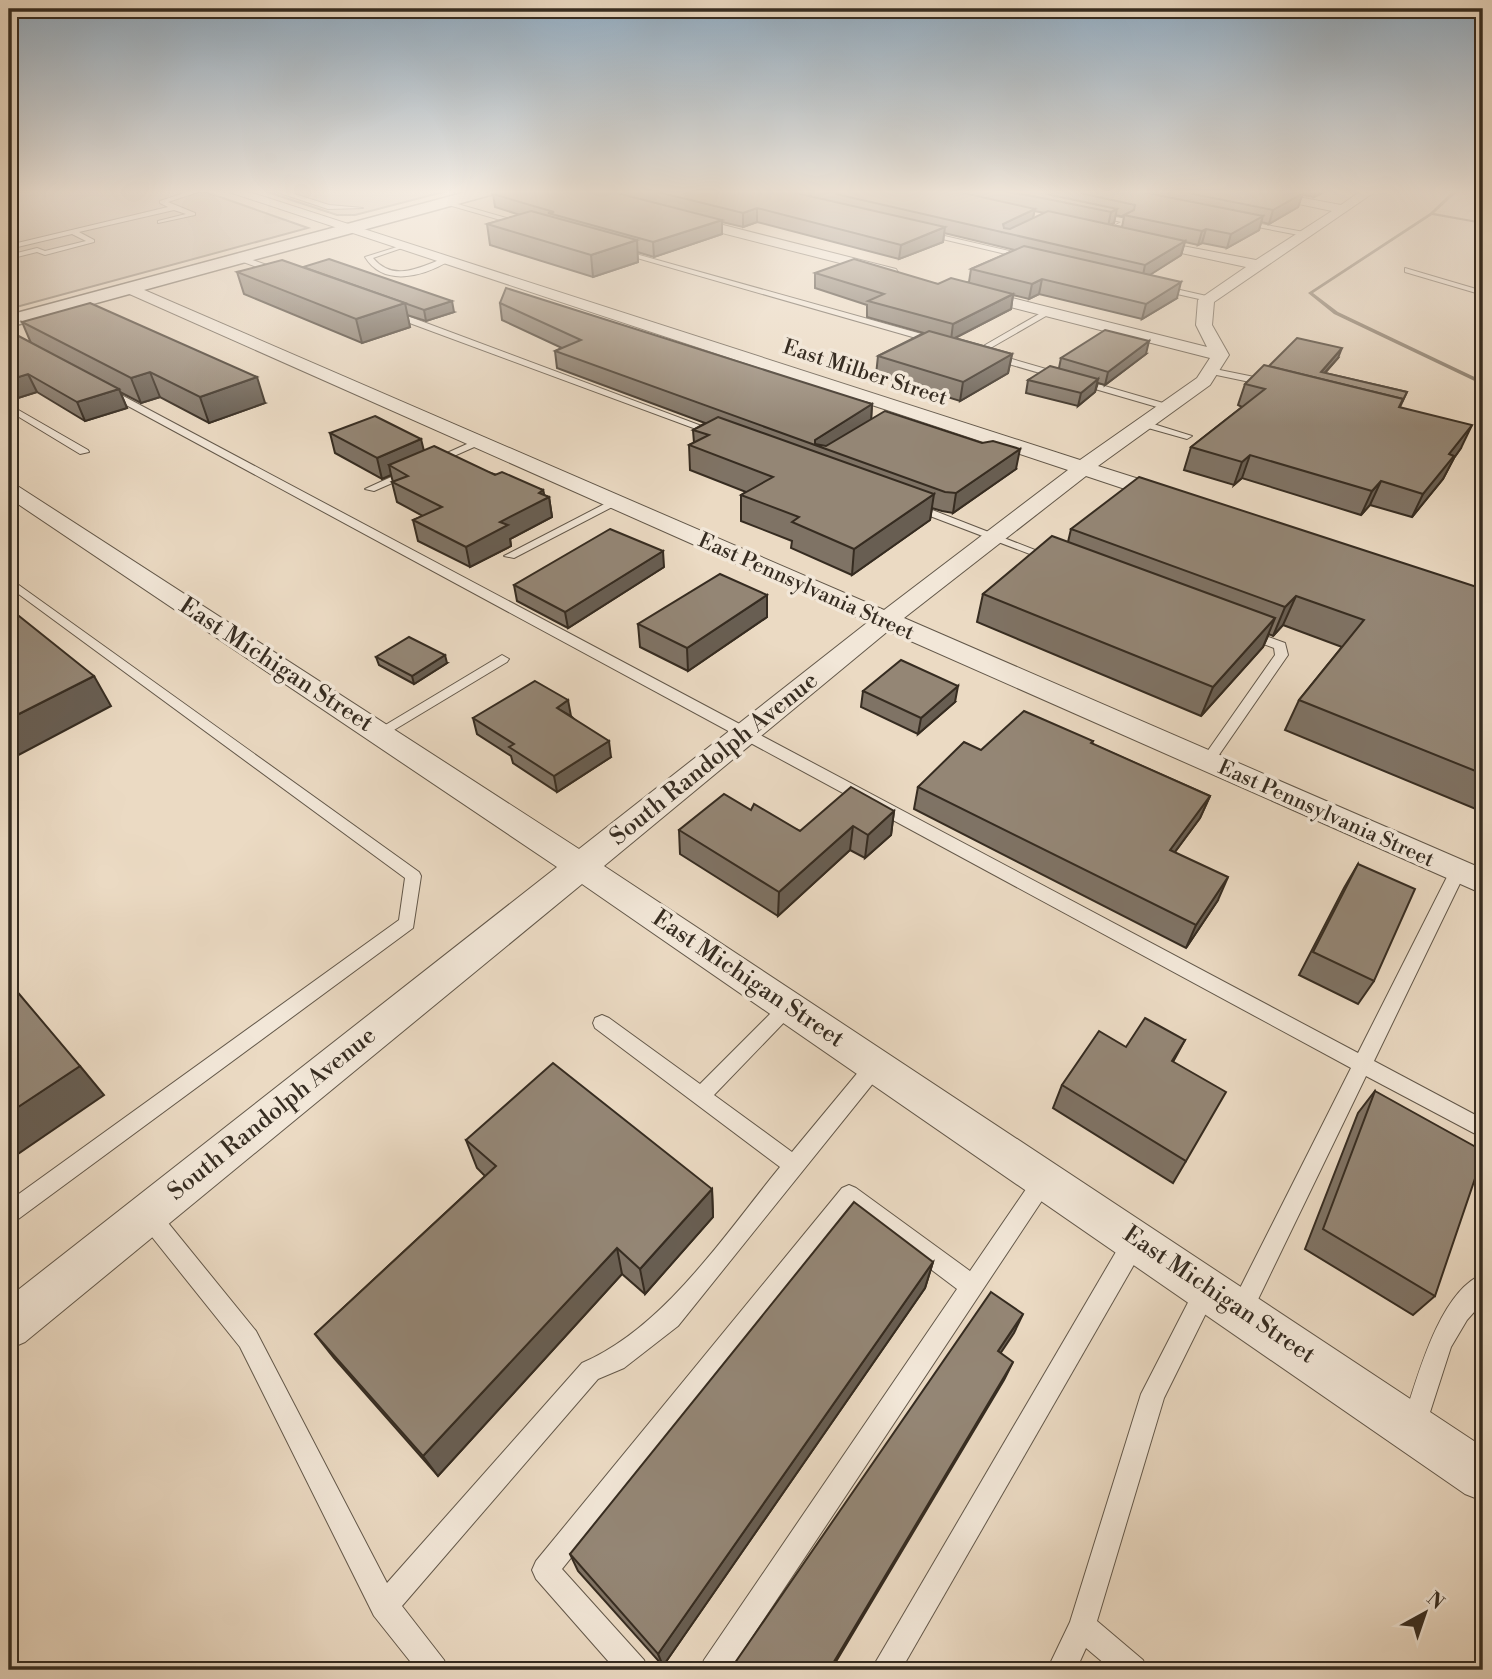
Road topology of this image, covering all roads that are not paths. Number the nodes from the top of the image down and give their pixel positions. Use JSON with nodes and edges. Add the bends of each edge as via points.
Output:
{"nodes":[{"id":1,"x":200,"y":269,"type":"edge"},
{"id":2,"x":272,"y":269,"type":"edge"},
{"id":3,"x":384,"y":269,"type":"edge"},
{"id":4,"x":419,"y":269,"type":"edge"},
{"id":5,"x":470,"y":269,"type":"edge"},
{"id":6,"x":683,"y":269,"type":"edge"},
{"id":7,"x":882,"y":269,"type":"edge"},
{"id":8,"x":1252,"y":269,"type":"edge"},
{"id":9,"x":1408,"y":270,"type":"dead end"},
{"id":10,"x":904,"y":275,"type":"edge"},
{"id":11,"x":293,"y":277,"type":"edge"},
{"id":12,"x":1154,"y":286,"type":"edge"},
{"id":13,"x":130,"y":289,"type":"junction"},
{"id":14,"x":957,"y":289,"type":"edge"},
{"id":15,"x":1483,"y":293,"type":"edge"},
{"id":16,"x":1208,"y":299,"type":"junction"},
{"id":17,"x":384,"y":311,"type":"edge"},
{"id":18,"x":1049,"y":312,"type":"junction"},
{"id":19,"x":9,"y":321,"type":"edge"},
{"id":20,"x":950,"y":345,"type":"edge"},
{"id":21,"x":963,"y":348,"type":"edge"},
{"id":22,"x":976,"y":352,"type":"junction"},
{"id":23,"x":1215,"y":363,"type":"junction"},
{"id":24,"x":1276,"y":385,"type":"edge"},
{"id":25,"x":99,"y":386,"type":"edge"},
{"id":26,"x":9,"y":413,"type":"edge"},
{"id":27,"x":1156,"y":416,"type":"junction"},
{"id":28,"x":1187,"y":436,"type":"dead end"},
{"id":29,"x":734,"y":440,"type":"edge"},
{"id":30,"x":478,"y":442,"type":"junction"},
{"id":31,"x":84,"y":452,"type":"dead end"},
{"id":32,"x":1083,"y":468,"type":"junction"},
{"id":33,"x":9,"y":489,"type":"edge"},
{"id":34,"x":370,"y":489,"type":"dead end"},
{"id":35,"x":614,"y":502,"type":"junction"},
{"id":36,"x":1186,"y":502,"type":"edge"},
{"id":37,"x":903,"y":503,"type":"edge"},
{"id":38,"x":994,"y":537,"type":"junction"},
{"id":39,"x":510,"y":556,"type":"dead end"},
{"id":40,"x":1059,"y":562,"type":"edge"},
{"id":41,"x":9,"y":582,"type":"edge"},
{"id":42,"x":884,"y":622,"type":"junction"},
{"id":43,"x":1228,"y":626,"type":"edge"},
{"id":44,"x":502,"y":659,"type":"dead end"},
{"id":45,"x":747,"y":732,"type":"junction"},
{"id":46,"x":379,"y":733,"type":"junction"},
{"id":47,"x":1208,"y":762,"type":"junction"},
{"id":48,"x":580,"y":866,"type":"junction"},
{"id":49,"x":1458,"y":871,"type":"junction"},
{"id":50,"x":1483,"y":882,"type":"edge"},
{"id":51,"x":789,"y":1006,"type":"junction"},
{"id":52,"x":602,"y":1023,"type":"dead end"},
{"id":53,"x":1362,"y":1064,"type":"junction"},
{"id":54,"x":876,"y":1065,"type":"junction"},
{"id":55,"x":701,"y":1096,"type":"junction"},
{"id":56,"x":1483,"y":1129,"type":"edge"},
{"id":57,"x":794,"y":1166,"type":"junction"},
{"id":58,"x":1045,"y":1178,"type":"junction"},
{"id":59,"x":9,"y":1213,"type":"edge"},
{"id":60,"x":147,"y":1214,"type":"junction"},
{"id":61,"x":1136,"y":1239,"type":"junction"},
{"id":62,"x":1483,"y":1285,"type":"edge"},
{"id":63,"x":972,"y":1286,"type":"junction"},
{"id":64,"x":1207,"y":1288,"type":"junction"},
{"id":65,"x":1241,"y":1310,"type":"junction"},
{"id":66,"x":9,"y":1325,"type":"edge"},
{"id":67,"x":1413,"y":1428,"type":"junction"},
{"id":68,"x":1483,"y":1476,"type":"edge"},
{"id":69,"x":384,"y":1606,"type":"junction"},
{"id":70,"x":1083,"y":1626,"type":"junction"},
{"id":71,"x":434,"y":1670,"type":"edge"},
{"id":72,"x":634,"y":1670,"type":"edge"},
{"id":73,"x":714,"y":1670,"type":"edge"},
{"id":74,"x":885,"y":1670,"type":"edge"},
{"id":75,"x":1061,"y":1670,"type":"edge"},
{"id":76,"x":1133,"y":1670,"type":"edge"}],
"edges":[{"from":1,"to":13,"type":"street"},
{"from":2,"to":11,"type":"lane"},
{"from":3,"to":4,"type":"lane","via":[[402,275]]},
{"from":5,"to":32,"type":"street","name":"East Milber Street","via":[[899,413]]},
{"from":6,"to":20,"type":"lane"},
{"from":7,"to":10,"type":"street"},
{"from":8,"to":16,"type":"street"},
{"from":9,"to":15,"type":"lane"},
{"from":12,"to":16,"type":"lane"},
{"from":13,"to":19,"type":"street"},
{"from":13,"to":30,"type":"street","name":"East Pennsylvania Street"},
{"from":14,"to":18,"type":"street"},
{"from":16,"to":23,"type":"street","via":[[1204,325]]},
{"from":17,"to":29,"type":"lane"},
{"from":18,"to":22,"type":"lane"},
{"from":18,"to":23,"type":"street"},
{"from":21,"to":22,"type":"lane"},
{"from":22,"to":27,"type":"lane"},
{"from":23,"to":24,"type":"lane"},
{"from":23,"to":27,"type":"street","name":"South Randolph Avenue","via":[[1204,381]]},
{"from":25,"to":45,"type":"lane"},
{"from":26,"to":31,"type":"lane","via":[[15,411]]},
{"from":27,"to":28,"type":"lane"},
{"from":27,"to":32,"type":"street","name":"South Randolph Avenue"},
{"from":30,"to":34,"type":"lane"},
{"from":30,"to":35,"type":"street","name":"East Pennsylvania Street"},
{"from":32,"to":36,"type":"street","name":"East Milber Street"},
{"from":32,"to":38,"type":"street","name":"South Randolph Avenue"},
{"from":33,"to":46,"type":"street","name":"East Michigan Street"},
{"from":35,"to":39,"type":"lane"},
{"from":35,"to":42,"type":"street","name":"East Pennsylvania Street"},
{"from":37,"to":38,"type":"lane"},
{"from":38,"to":40,"type":"lane"},
{"from":38,"to":42,"type":"street","name":"South Randolph Avenue"},
{"from":41,"to":59,"type":"lane","via":[[413,876],[407,923]]},
{"from":42,"to":45,"type":"street","name":"South Randolph Avenue"},
{"from":42,"to":47,"type":"street","name":"East Pennsylvania Street"},
{"from":43,"to":47,"type":"lane","via":[[1280,646],[1282,655]]},
{"from":44,"to":46,"type":"lane"},
{"from":45,"to":48,"type":"street","name":"South Randolph Avenue"},
{"from":45,"to":53,"type":"lane"},
{"from":46,"to":48,"type":"street","name":"East Michigan Street"},
{"from":47,"to":49,"type":"street","name":"East Pennsylvania Street"},
{"from":48,"to":51,"type":"street","name":"East Michigan Street"},
{"from":48,"to":60,"type":"street","name":"South Randolph Avenue"},
{"from":49,"to":50,"type":"street","name":"East Pennsylvania Street"},
{"from":49,"to":53,"type":"lane"},
{"from":51,"to":54,"type":"street","name":"East Michigan Street"},
{"from":51,"to":55,"type":"lane"},
{"from":52,"to":55,"type":"lane"},
{"from":53,"to":56,"type":"lane"},
{"from":53,"to":65,"type":"lane"},
{"from":54,"to":57,"type":"lane"},
{"from":54,"to":58,"type":"street","name":"East Michigan Street"},
{"from":55,"to":57,"type":"lane"},
{"from":57,"to":69,"type":"lane","via":[[670,1318],[616,1360],[590,1371]]},
{"from":58,"to":61,"type":"street","name":"East Michigan Street"},
{"from":58,"to":63,"type":"lane"},
{"from":60,"to":66,"type":"street","name":"South Randolph Avenue"},
{"from":60,"to":69,"type":"lane","via":[[248,1339]]},
{"from":61,"to":64,"type":"street","name":"East Michigan Street"},
{"from":61,"to":74,"type":"lane"},
{"from":62,"to":67,"type":"lane","via":[[1441,1342]]},
{"from":63,"to":72,"type":"lane","via":[[849,1195],[545,1570]]},
{"from":63,"to":73,"type":"lane"},
{"from":64,"to":65,"type":"street","name":"East Michigan Street"},
{"from":64,"to":70,"type":"lane","via":[[1153,1394]]},
{"from":65,"to":67,"type":"street","name":"East Michigan Street"},
{"from":67,"to":68,"type":"street","name":"East Michigan Street"},
{"from":69,"to":71,"type":"lane"},
{"from":70,"to":75,"type":"lane"},
{"from":70,"to":76,"type":"lane"}]}
